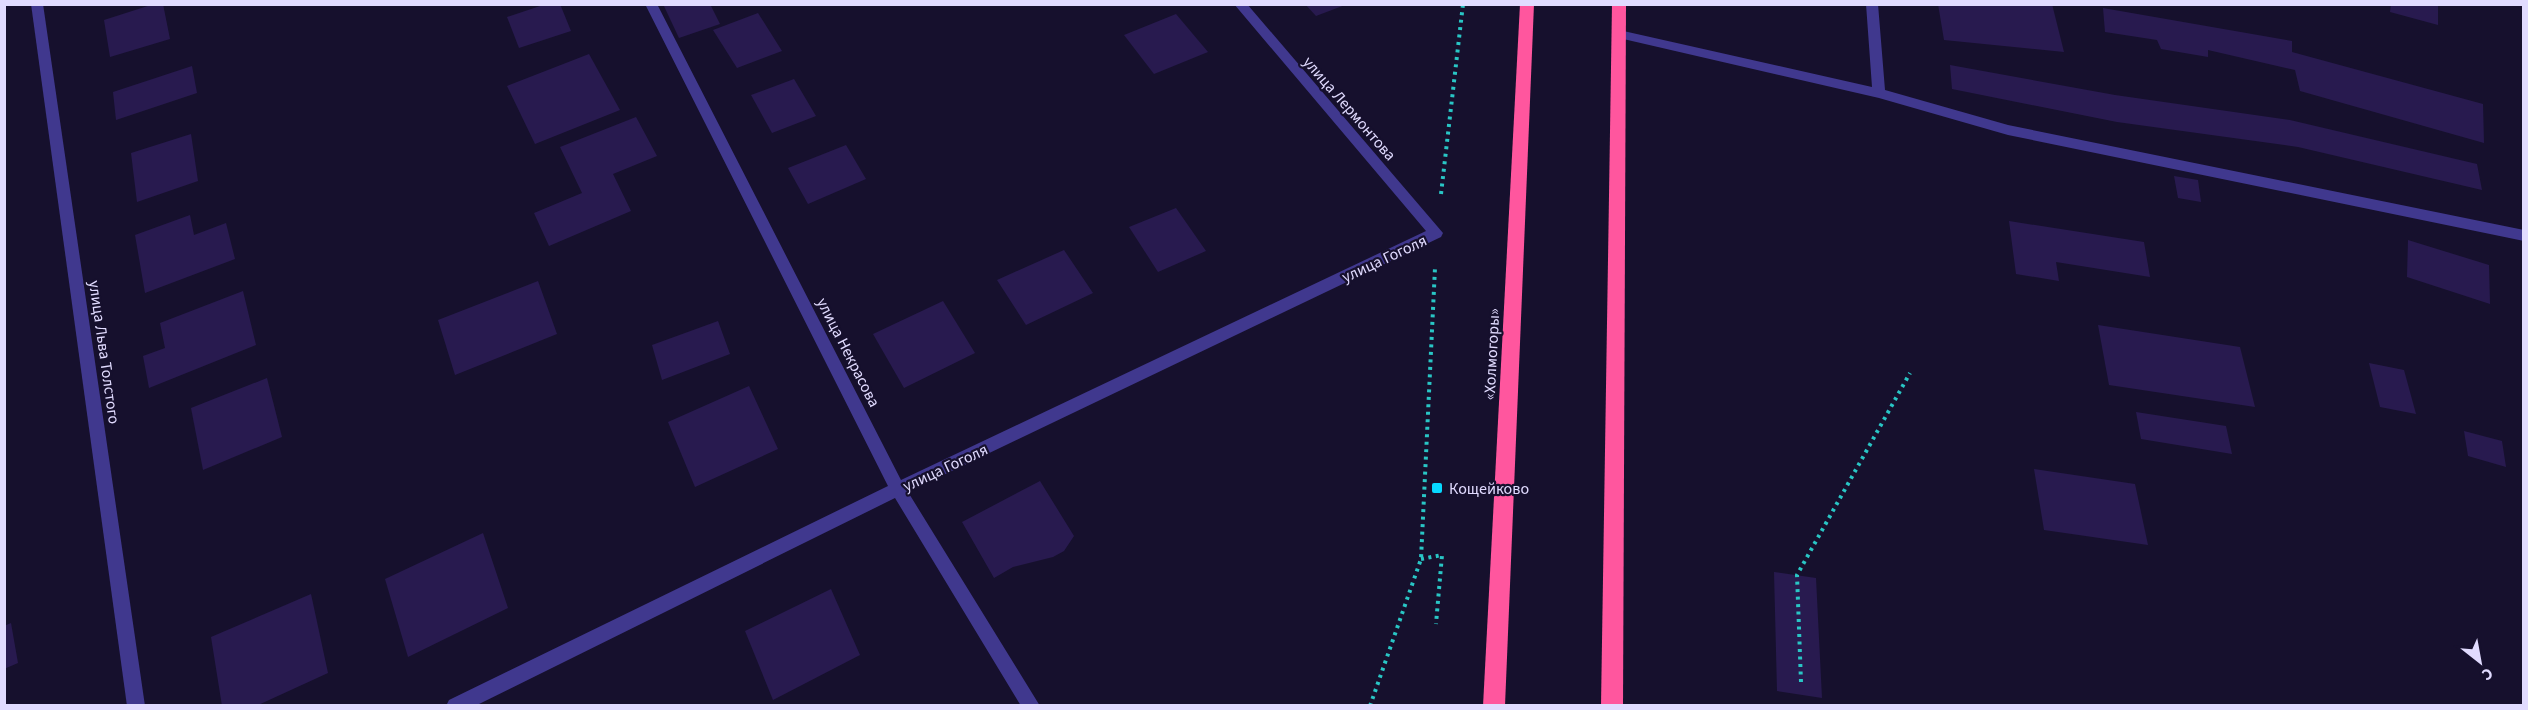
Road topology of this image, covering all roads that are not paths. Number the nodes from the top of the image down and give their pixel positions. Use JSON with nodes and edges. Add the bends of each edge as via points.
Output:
{"nodes":[{"id":1,"x":37,"y":4,"type":"edge"},
{"id":2,"x":651,"y":4,"type":"edge"},
{"id":3,"x":1240,"y":4,"type":"edge"},
{"id":4,"x":1527,"y":4,"type":"edge"},
{"id":5,"x":1619,"y":4,"type":"edge"},
{"id":6,"x":1872,"y":4,"type":"edge"},
{"id":7,"x":1619,"y":34,"type":"junction"},
{"id":8,"x":1879,"y":93,"type":"junction"},
{"id":9,"x":1436,"y":233,"type":"joint"},
{"id":10,"x":2523,"y":236,"type":"edge"},
{"id":11,"x":898,"y":489,"type":"junction"},
{"id":12,"x":136,"y":705,"type":"edge"},
{"id":13,"x":455,"y":705,"type":"edge"},
{"id":14,"x":1031,"y":705,"type":"edge"},
{"id":15,"x":1494,"y":705,"type":"edge"},
{"id":16,"x":1612,"y":705,"type":"edge"}],
"edges":[{"from":1,"to":12,"type":"street","name":"улица Льва Толстого"},
{"from":2,"to":11,"type":"street","name":"улица Некрасова"},
{"from":3,"to":9,"type":"street","name":"улица Лермонтова"},
{"from":4,"to":15,"type":"highway","name":"«Холмогоры»"},
{"from":5,"to":7,"type":"highway"},
{"from":6,"to":8,"type":"street"},
{"from":7,"to":8,"type":"street"},
{"from":7,"to":16,"type":"highway"},
{"from":8,"to":10,"type":"street","via":[[2008,130]]},
{"from":9,"to":11,"type":"street","name":"улица Гоголя"},
{"from":11,"to":13,"type":"street","name":"улица Гоголя"},
{"from":11,"to":14,"type":"street","name":"улица Некрасова"}]}
